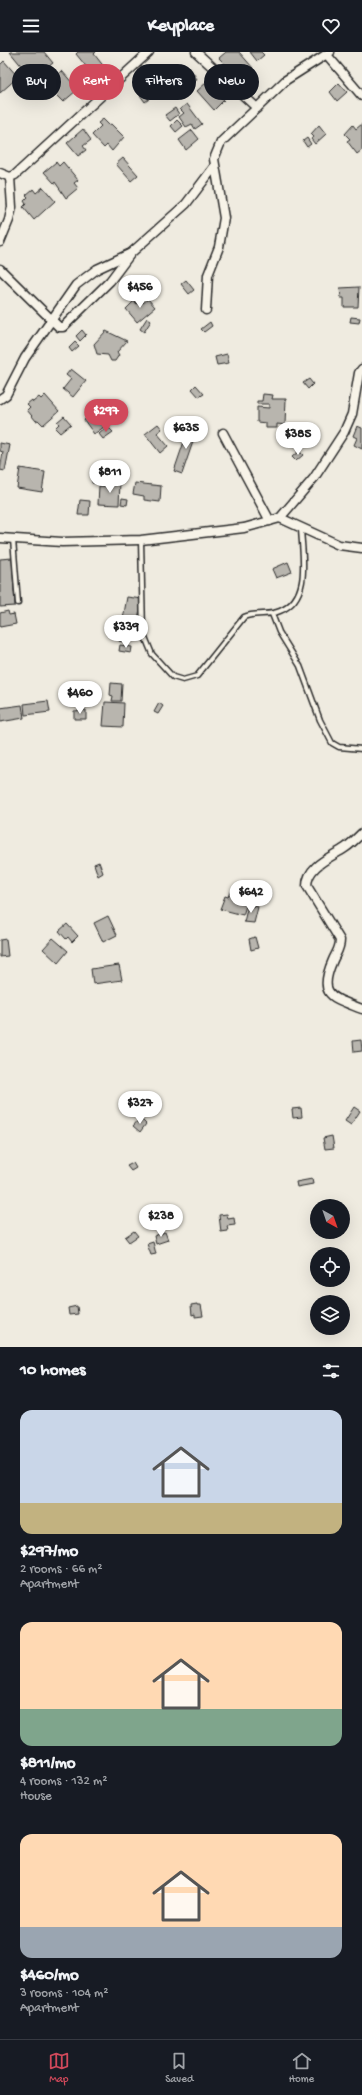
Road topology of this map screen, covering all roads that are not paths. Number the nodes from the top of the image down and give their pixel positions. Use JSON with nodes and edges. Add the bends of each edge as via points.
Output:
{"nodes":[{"id":1,"x":149,"y":52,"type":"edge"},
{"id":2,"x":196,"y":52,"type":"edge"},
{"id":3,"x":328,"y":54,"type":"edge"},
{"id":4,"x":362,"y":96,"type":"edge"},
{"id":5,"x":257,"y":108,"type":"junction"},
{"id":6,"x":214,"y":167,"type":"junction"},
{"id":7,"x":0,"y":173,"type":"edge"},
{"id":8,"x":10,"y":177,"type":"junction"},
{"id":9,"x":0,"y":242,"type":"edge"},
{"id":10,"x":131,"y":253,"type":"junction"},
{"id":11,"x":0,"y":269,"type":"edge"},
{"id":12,"x":206,"y":310,"type":"dead end"},
{"id":13,"x":53,"y":320,"type":"junction"},
{"id":14,"x":362,"y":369,"type":"edge"},
{"id":15,"x":2,"y":395,"type":"edge"},
{"id":16,"x":223,"y":433,"type":"dead end"},
{"id":17,"x":280,"y":518,"type":"junction"},
{"id":18,"x":270,"y":521,"type":"junction"},
{"id":19,"x":301,"y":528,"type":"junction"},
{"id":20,"x":0,"y":538,"type":"edge"},
{"id":21,"x":13,"y":540,"type":"junction"},
{"id":22,"x":141,"y":540,"type":"junction"},
{"id":23,"x":362,"y":548,"type":"edge"},
{"id":24,"x":18,"y":603,"type":"dead end"},
{"id":25,"x":272,"y":614,"type":"junction"},
{"id":26,"x":362,"y":749,"type":"edge"},
{"id":27,"x":362,"y":833,"type":"edge"},
{"id":28,"x":362,"y":1009,"type":"edge"}],
"edges":[{"from":1,"to":8,"type":"street","via":[[33,160]]},
{"from":2,"to":5,"type":"street"},
{"from":3,"to":4,"type":"street"},
{"from":3,"to":5,"type":"street","via":[[286,80]]},
{"from":5,"to":6,"type":"street","via":[[221,142],[214,159]]},
{"from":6,"to":10,"type":"street","via":[[186,204]]},
{"from":6,"to":12,"type":"street","via":[[223,201],[224,218],[219,247],[208,275]]},
{"from":7,"to":8,"type":"street"},
{"from":8,"to":9,"type":"street","via":[[10,214]]},
{"from":10,"to":13,"type":"street","via":[[97,269],[76,285]]},
{"from":10,"to":13,"type":"street","via":[[110,281],[63,327],[59,327]]},
{"from":11,"to":13,"type":"street"},
{"from":13,"to":15,"type":"street","via":[[25,358],[16,380]]},
{"from":14,"to":17,"type":"street","via":[[359,373],[352,414],[344,432],[314,478]]},
{"from":16,"to":18,"type":"street"},
{"from":17,"to":18,"type":"street"},
{"from":17,"to":19,"type":"street"},
{"from":18,"to":22,"type":"street","via":[[244,528]]},
{"from":19,"to":23,"type":"street","via":[[339,545]]},
{"from":19,"to":25,"type":"lane","via":[[302,571],[298,598],[281,611]]},
{"from":20,"to":21,"type":"street"},
{"from":21,"to":22,"type":"street"},
{"from":21,"to":24,"type":"lane"},
{"from":22,"to":25,"type":"lane","via":[[143,632],[152,654],[173,677],[183,680],[197,676],[244,617],[253,613]]},
{"from":25,"to":26,"type":"lane","via":[[279,632],[300,666],[320,720],[332,743]]},
{"from":27,"to":28,"type":"street","via":[[347,847],[321,863],[307,879],[307,886],[340,940],[340,948],[325,980],[327,992],[334,998]]}]}
